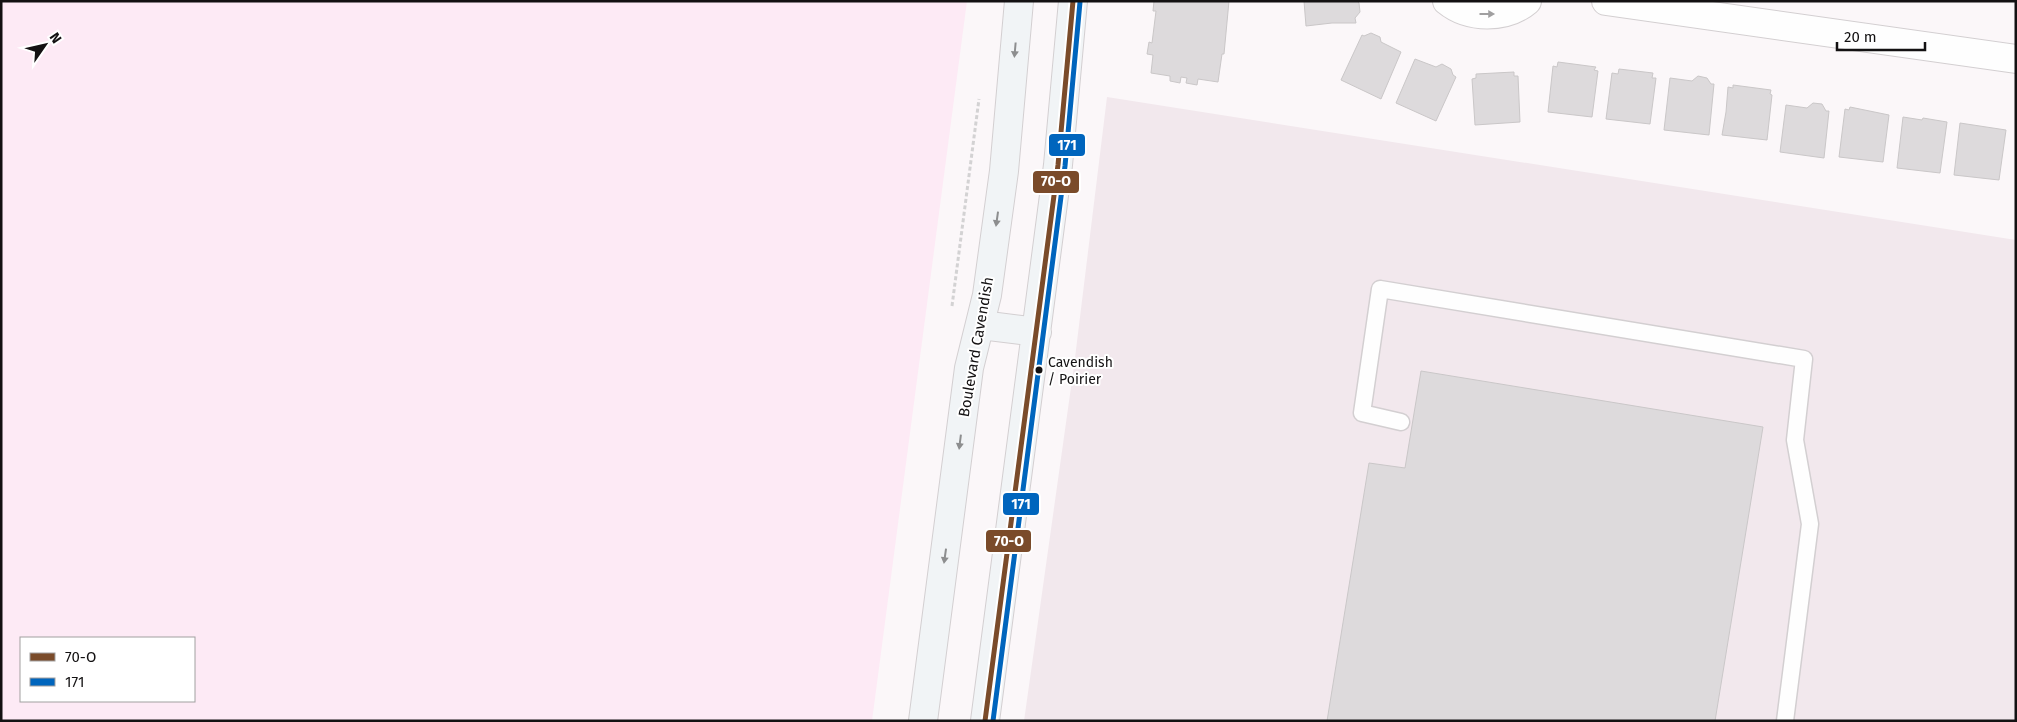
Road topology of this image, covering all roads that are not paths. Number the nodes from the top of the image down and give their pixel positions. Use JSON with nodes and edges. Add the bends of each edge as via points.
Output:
{"nodes":[{"id":1,"x":1019,"y":1,"type":"edge"},
{"id":2,"x":1073,"y":1,"type":"edge"},
{"id":3,"x":1447,"y":1,"type":"edge"},
{"id":4,"x":1527,"y":1,"type":"edge"},
{"id":5,"x":1606,"y":1,"type":"edge"},
{"id":6,"x":1692,"y":7,"type":"edge"},
{"id":7,"x":2016,"y":59,"type":"edge"},
{"id":8,"x":980,"y":325,"type":"junction"},
{"id":9,"x":1037,"y":332,"type":"junction"},
{"id":10,"x":1401,"y":422,"type":"dead end"},
{"id":11,"x":923,"y":721,"type":"edge"},
{"id":12,"x":985,"y":721,"type":"edge"},
{"id":13,"x":1785,"y":721,"type":"edge"}],
"edges":[{"from":1,"to":8,"type":"main road","name":"Boulevard Cavendish","one_way":true,"via":[[1004,171]]},
{"from":2,"to":9,"type":"main road","via":[[1058,165]]},
{"from":3,"to":4,"type":"street","one_way":true,"via":[[1475,14],[1498,14]]},
{"from":5,"to":6,"type":"street"},
{"from":6,"to":7,"type":"street"},
{"from":8,"to":9,"type":"main road"},
{"from":8,"to":11,"type":"main road","name":"Boulevard Cavendish","one_way":true,"via":[[969,368]]},
{"from":9,"to":12,"type":"main road"},
{"from":10,"to":13,"type":"lane","via":[[1362,413],[1380,289],[1804,359],[1794,440],[1810,524]]}]}
